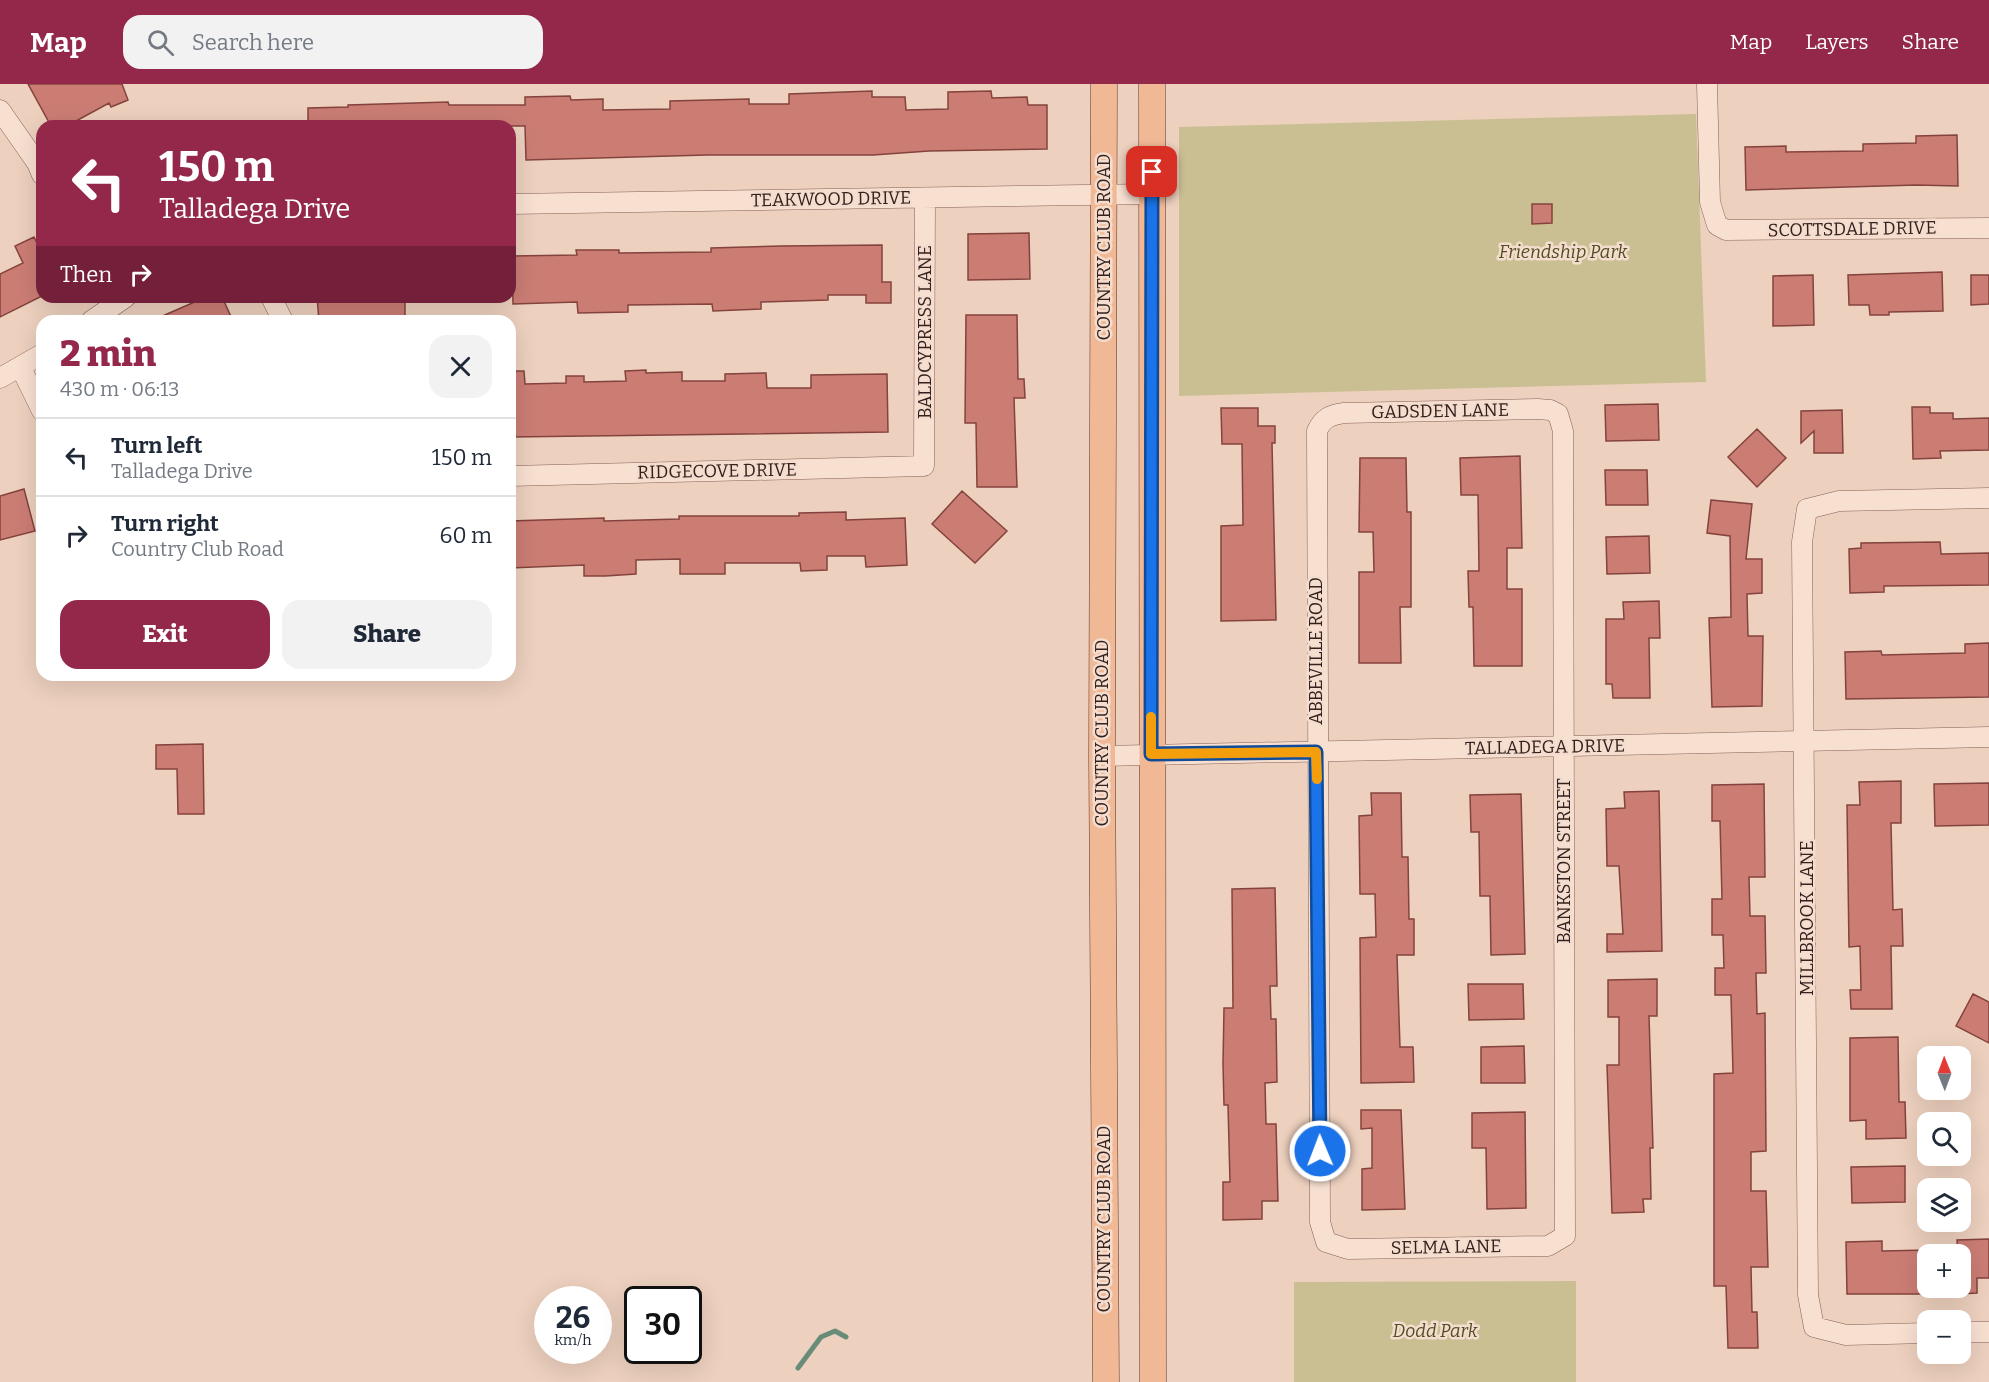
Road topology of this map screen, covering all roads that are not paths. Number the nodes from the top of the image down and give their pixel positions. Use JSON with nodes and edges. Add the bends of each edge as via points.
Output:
{"nodes":[{"id":1,"x":1104,"y":84,"type":"edge"},
{"id":2,"x":1152,"y":84,"type":"edge"},
{"id":3,"x":1707,"y":84,"type":"edge"},
{"id":4,"x":0,"y":110,"type":"edge"},
{"id":5,"x":36,"y":162,"type":"edge"},
{"id":6,"x":1152,"y":194,"type":"junction"},
{"id":7,"x":1104,"y":195,"type":"junction"},
{"id":8,"x":925,"y":198,"type":"junction"},
{"id":9,"x":516,"y":204,"type":"edge"},
{"id":10,"x":1989,"y":228,"type":"edge"},
{"id":11,"x":115,"y":303,"type":"edge"},
{"id":12,"x":99,"y":315,"type":"edge"},
{"id":13,"x":36,"y":358,"type":"edge"},
{"id":14,"x":21,"y":368,"type":"junction"},
{"id":15,"x":0,"y":378,"type":"edge"},
{"id":16,"x":36,"y":399,"type":"edge"},
{"id":17,"x":1558,"y":414,"type":"joint"},
{"id":18,"x":1322,"y":421,"type":"joint"},
{"id":19,"x":924,"y":466,"type":"joint"},
{"id":20,"x":516,"y":476,"type":"edge"},
{"id":21,"x":1989,"y":498,"type":"edge"},
{"id":22,"x":1989,"y":737,"type":"edge"},
{"id":23,"x":1806,"y":741,"type":"junction"},
{"id":24,"x":1563,"y":747,"type":"junction"},
{"id":25,"x":1316,"y":752,"type":"junction"},
{"id":26,"x":1151,"y":754,"type":"junction"},
{"id":27,"x":1102,"y":756,"type":"junction"},
{"id":28,"x":1564,"y":1236,"type":"joint"},
{"id":29,"x":1326,"y":1242,"type":"joint"},
{"id":30,"x":1971,"y":1332,"type":"edge"},
{"id":31,"x":1989,"y":1332,"type":"edge"},
{"id":32,"x":1917,"y":1333,"type":"edge"},
{"id":33,"x":1106,"y":1382,"type":"edge"},
{"id":34,"x":1154,"y":1382,"type":"edge"}],
"edges":[{"from":1,"to":7,"type":"main road","name":"COUNTRY CLUB ROAD"},
{"from":2,"to":6,"type":"main road"},
{"from":3,"to":10,"type":"street","name":"SCOTTSDALE DRIVE","via":[[1710,202],[1717,225],[1726,231]]},
{"from":4,"to":5,"type":"street"},
{"from":6,"to":7,"type":"street","name":"TEAKWOOD DRIVE"},
{"from":6,"to":26,"type":"main road"},
{"from":7,"to":8,"type":"street","name":"TEAKWOOD DRIVE"},
{"from":7,"to":27,"type":"main road","name":"COUNTRY CLUB ROAD"},
{"from":8,"to":9,"type":"street","name":"TEAKWOOD DRIVE"},
{"from":8,"to":19,"type":"street","name":"BALDCYPRESS LANE"},
{"from":11,"to":12,"type":"street"},
{"from":13,"to":14,"type":"street"},
{"from":14,"to":15,"type":"street"},
{"from":14,"to":16,"type":"street"},
{"from":17,"to":18,"type":"street","name":"GADSDEN LANE","via":[[1538,409],[1367,413],[1332,415]]},
{"from":17,"to":24,"type":"street","name":"BANKSTON STREET","via":[[1563,431]]},
{"from":18,"to":25,"type":"street","name":"ABBEVILLE ROAD","via":[[1316,443]]},
{"from":19,"to":20,"type":"street","name":"RIDGECOVE DRIVE"},
{"from":21,"to":23,"type":"street","name":"MILLBROOK LANE","via":[[1839,501],[1807,508],[1802,542]]},
{"from":22,"to":23,"type":"street","name":"TALLADEGA DRIVE"},
{"from":23,"to":24,"type":"street","name":"TALLADEGA DRIVE"},
{"from":23,"to":32,"type":"street","name":"MILLBROOK LANE","via":[[1808,1295],[1814,1328],[1846,1335]]},
{"from":24,"to":25,"type":"street","name":"TALLADEGA DRIVE"},
{"from":24,"to":28,"type":"street","name":"BANKSTON STREET"},
{"from":25,"to":26,"type":"street","name":"TALLADEGA DRIVE"},
{"from":25,"to":29,"type":"street","name":"ABBEVILLE ROAD","via":[[1320,1222]]},
{"from":26,"to":27,"type":"street","name":"TALLADEGA DRIVE"},
{"from":26,"to":34,"type":"main road"},
{"from":27,"to":33,"type":"main road","name":"COUNTRY CLUB ROAD"},
{"from":28,"to":29,"type":"street","name":"SELMA LANE","via":[[1548,1246],[1348,1249]]},
{"from":30,"to":31,"type":"street"}]}
